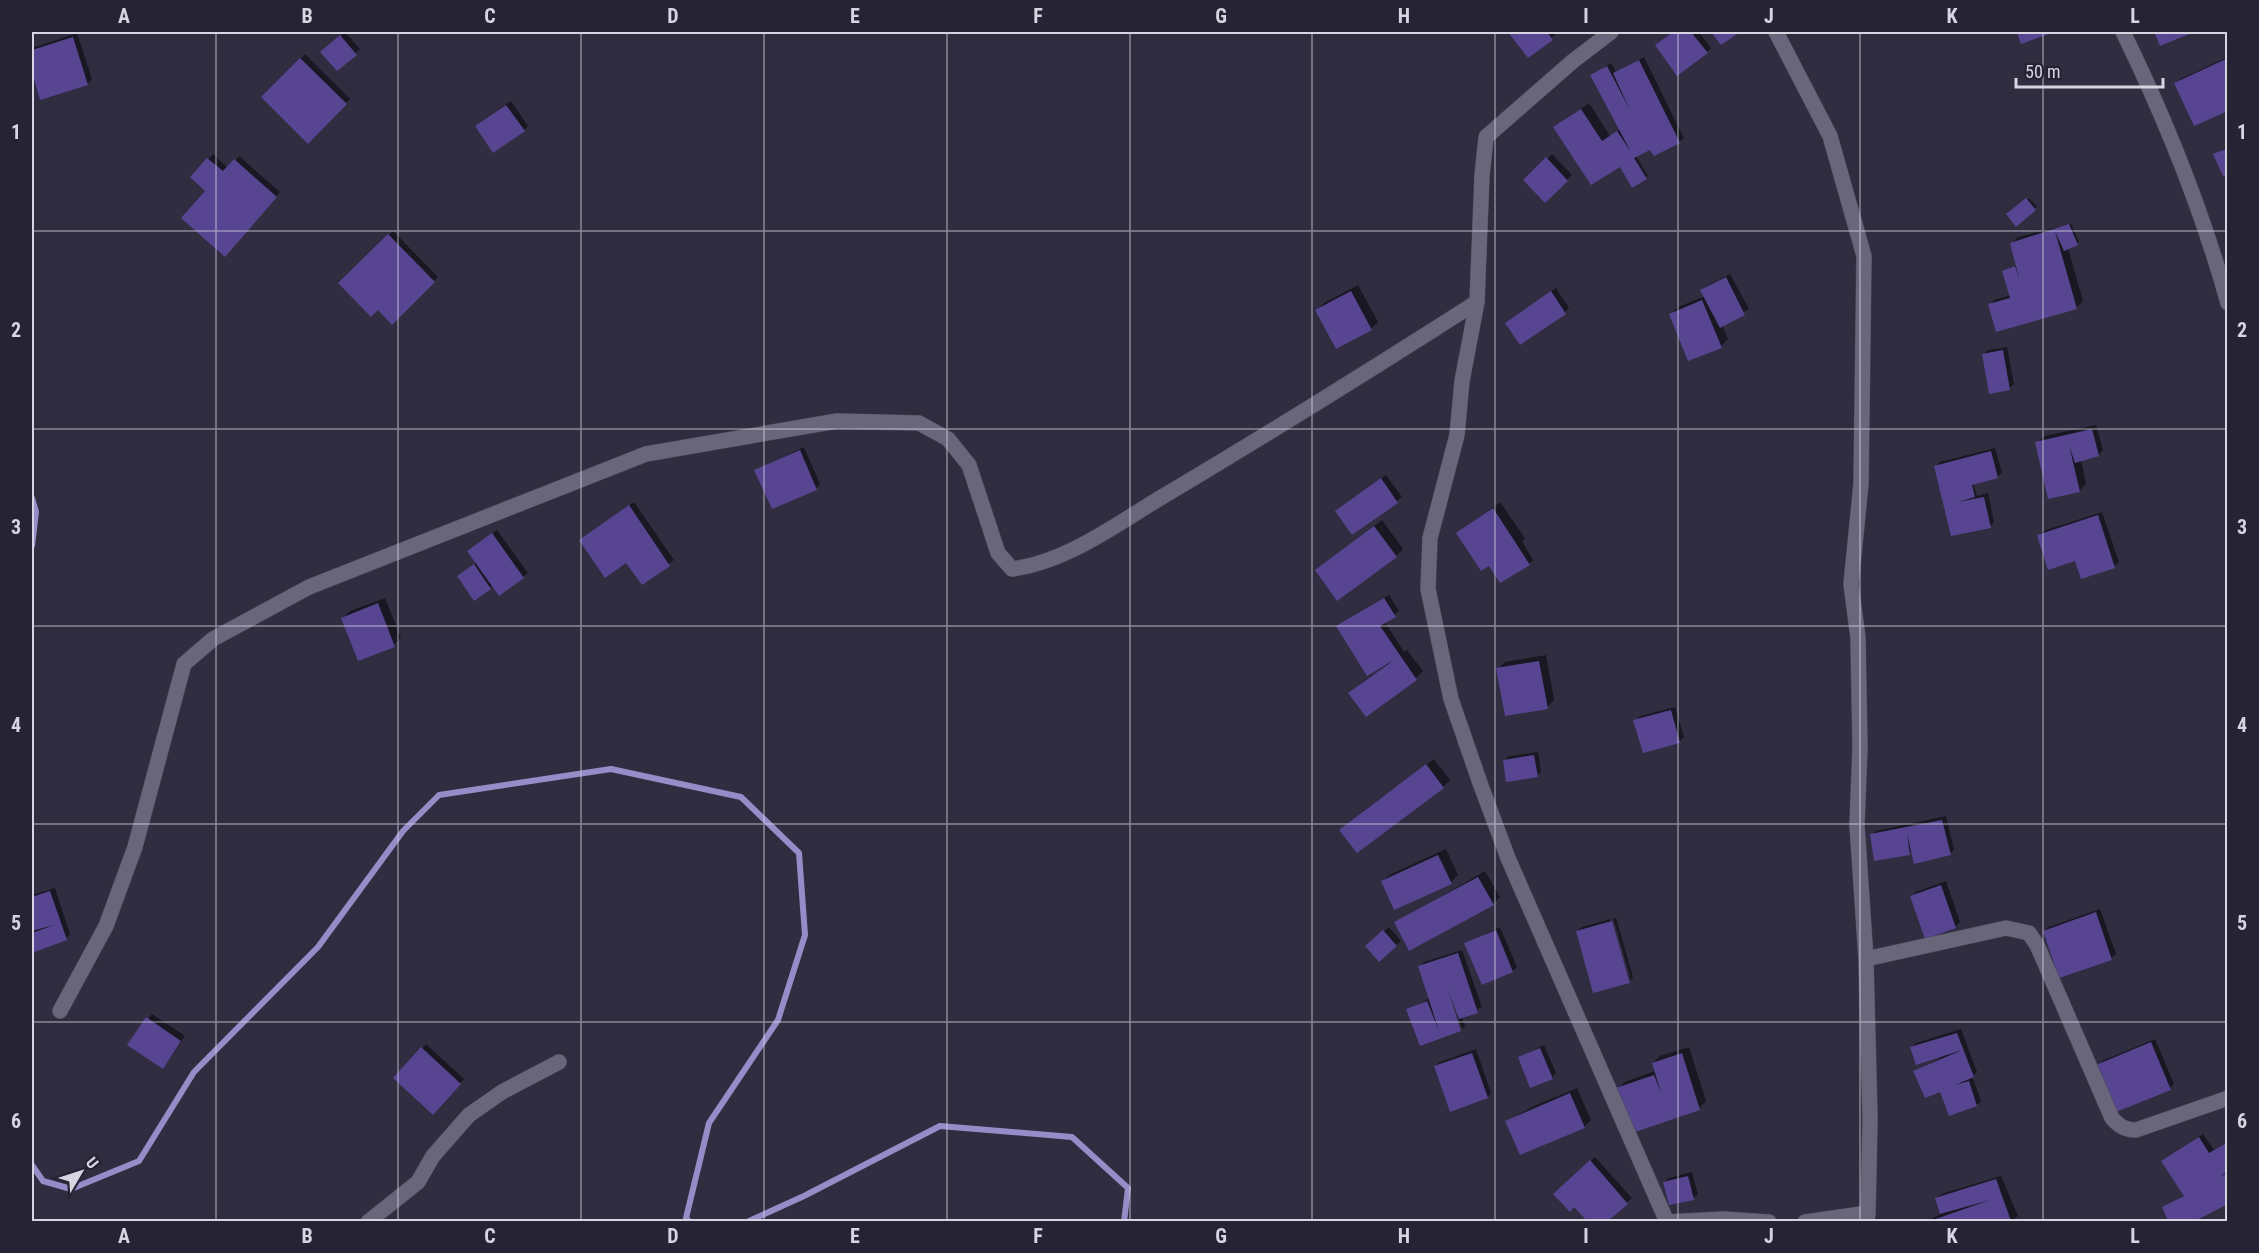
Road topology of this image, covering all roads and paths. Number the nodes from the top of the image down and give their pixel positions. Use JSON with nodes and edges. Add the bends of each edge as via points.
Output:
{"nodes":[{"id":1,"x":1611,"y":32,"type":"edge"},
{"id":2,"x":1776,"y":32,"type":"edge"},
{"id":3,"x":2122,"y":32,"type":"edge"},
{"id":4,"x":1477,"y":302,"type":"junction"},
{"id":5,"x":2228,"y":303,"type":"edge"},
{"id":6,"x":1866,"y":959,"type":"junction"},
{"id":7,"x":60,"y":1011,"type":"dead end"},
{"id":8,"x":559,"y":1062,"type":"dead end"},
{"id":9,"x":2228,"y":1098,"type":"edge"},
{"id":10,"x":1868,"y":1217,"type":"edge"},
{"id":11,"x":368,"y":1221,"type":"edge"},
{"id":12,"x":1768,"y":1221,"type":"edge"},
{"id":13,"x":1805,"y":1221,"type":"edge"}],
"edges":[{"from":1,"to":4,"type":"street","via":[[1486,136]]},
{"from":2,"to":6,"type":"street","via":[[1830,136],[1864,256],[1861,484],[1851,584],[1858,638],[1857,825]]},
{"from":3,"to":5,"type":"street","via":[[2148,82]]},
{"from":4,"to":7,"type":"street","via":[[1296,418],[1083,543],[1033,566],[1012,569],[998,553],[969,465],[948,439],[919,423],[837,421],[645,454],[309,587],[213,639],[184,664],[135,847],[106,926]]},
{"from":4,"to":12,"type":"street","via":[[1462,381],[1457,435],[1430,538],[1428,589],[1451,699],[1508,858],[1667,1221]]},
{"from":6,"to":9,"type":"street","via":[[2006,928],[2029,933],[2112,1118],[2119,1125],[2136,1130]]},
{"from":6,"to":10,"type":"street"},
{"from":8,"to":11,"type":"street","via":[[502,1092],[469,1115],[433,1156],[418,1182]]},
{"from":10,"to":13,"type":"street"}]}
